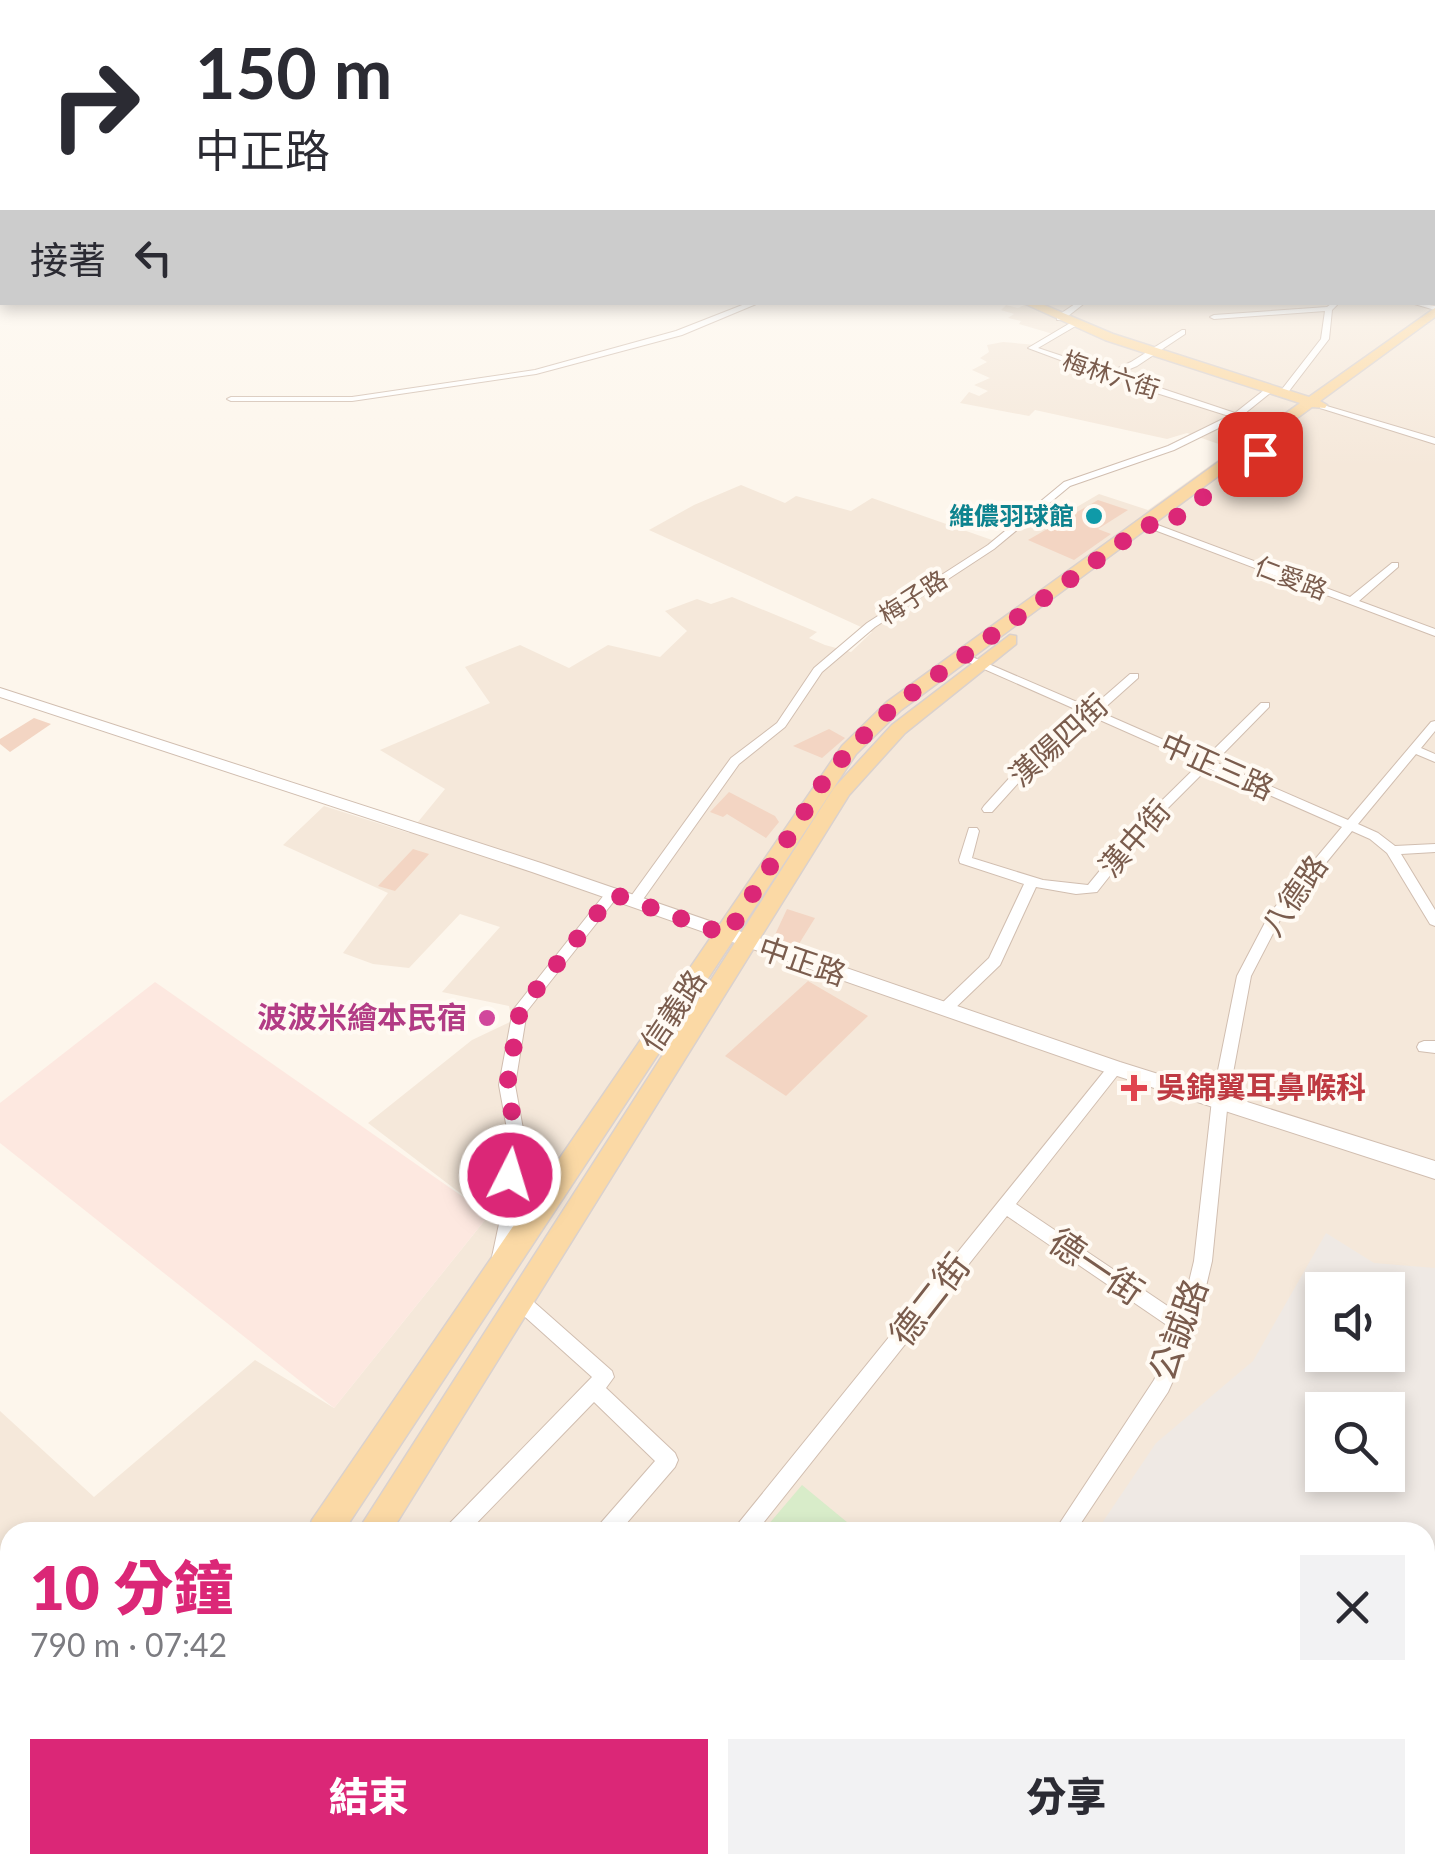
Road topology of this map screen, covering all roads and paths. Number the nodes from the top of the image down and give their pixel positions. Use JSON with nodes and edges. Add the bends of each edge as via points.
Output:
{"nodes":[{"id":1,"x":751,"y":305,"type":"edge"},
{"id":2,"x":1032,"y":305,"type":"edge"},
{"id":3,"x":1080,"y":305,"type":"edge"},
{"id":4,"x":1248,"y":305,"type":"edge"},
{"id":5,"x":1332,"y":306,"type":"edge"},
{"id":6,"x":1435,"y":310,"type":"edge"},
{"id":7,"x":1264,"y":314,"type":"junction"},
{"id":8,"x":1060,"y":318,"type":"junction"},
{"id":9,"x":1214,"y":318,"type":"dead end"},
{"id":10,"x":1074,"y":324,"type":"junction"},
{"id":11,"x":1435,"y":326,"type":"edge"},
{"id":12,"x":1182,"y":332,"type":"dead end"},
{"id":13,"x":1154,"y":352,"type":"junction"},
{"id":14,"x":1108,"y":375,"type":"junction"},
{"id":15,"x":1277,"y":391,"type":"junction"},
{"id":16,"x":231,"y":399,"type":"dead end"},
{"id":17,"x":1316,"y":404,"type":"junction"},
{"id":18,"x":1236,"y":416,"type":"junction"},
{"id":19,"x":1435,"y":441,"type":"edge"},
{"id":20,"x":1154,"y":526,"type":"junction"},
{"id":21,"x":1395,"y":565,"type":"dead end"},
{"id":22,"x":1352,"y":601,"type":"junction"},
{"id":23,"x":1435,"y":632,"type":"edge"},
{"id":24,"x":971,"y":660,"type":"junction"},
{"id":25,"x":1134,"y":676,"type":"dead end"},
{"id":26,"x":0,"y":692,"type":"edge"},
{"id":27,"x":1265,"y":704,"type":"dead end"},
{"id":28,"x":1090,"y":711,"type":"junction"},
{"id":29,"x":1435,"y":724,"type":"edge"},
{"id":30,"x":1413,"y":750,"type":"junction"},
{"id":31,"x":1435,"y":758,"type":"edge"},
{"id":32,"x":1204,"y":762,"type":"junction"},
{"id":33,"x":988,"y":809,"type":"dead end"},
{"id":34,"x":1348,"y":824,"type":"junction"},
{"id":35,"x":972,"y":831,"type":"dead end"},
{"id":36,"x":1435,"y":848,"type":"edge"},
{"id":37,"x":1392,"y":850,"type":"junction"},
{"id":38,"x":1032,"y":882,"type":"junction"},
{"id":39,"x":613,"y":894,"type":"junction"},
{"id":40,"x":634,"y":902,"type":"junction"},
{"id":41,"x":1435,"y":921,"type":"edge"},
{"id":42,"x":737,"y":939,"type":"junction"},
{"id":43,"x":946,"y":1008,"type":"junction"},
{"id":44,"x":1115,"y":1068,"type":"junction"},
{"id":45,"x":1220,"y":1100,"type":"junction"},
{"id":46,"x":1435,"y":1170,"type":"edge"},
{"id":47,"x":1004,"y":1205,"type":"junction"},
{"id":48,"x":498,"y":1271,"type":"junction"},
{"id":49,"x":520,"y":1301,"type":"junction"},
{"id":50,"x":1187,"y":1328,"type":"junction"},
{"id":51,"x":600,"y":1383,"type":"junction"},
{"id":52,"x":422,"y":1386,"type":"junction"},
{"id":53,"x":454,"y":1404,"type":"junction"},
{"id":54,"x":331,"y":1522,"type":"edge"},
{"id":55,"x":379,"y":1522,"type":"edge"},
{"id":56,"x":466,"y":1522,"type":"edge"},
{"id":57,"x":615,"y":1522,"type":"edge"},
{"id":58,"x":752,"y":1522,"type":"edge"},
{"id":59,"x":1071,"y":1522,"type":"edge"}],
"edges":[{"from":1,"to":16,"type":"street","via":[[565,367],[352,399]]},
{"from":2,"to":8,"type":"main road"},
{"from":3,"to":8,"type":"street"},
{"from":4,"to":7,"type":"street"},
{"from":5,"to":7,"type":"street"},
{"from":5,"to":15,"type":"street","name":"梅子路","via":[[1325,339]]},
{"from":6,"to":17,"type":"main road","name":"信義路"},
{"from":7,"to":9,"type":"street"},
{"from":8,"to":10,"type":"main road"},
{"from":10,"to":13,"type":"main road"},
{"from":10,"to":14,"type":"street","name":"梅林六街","via":[[1032,348]]},
{"from":11,"to":17,"type":"main road","name":"信義路"},
{"from":12,"to":13,"type":"street"},
{"from":13,"to":14,"type":"street"},
{"from":13,"to":15,"type":"main road"},
{"from":14,"to":18,"type":"street","name":"梅林六街"},
{"from":15,"to":17,"type":"main road"},
{"from":15,"to":18,"type":"street","name":"梅子路"},
{"from":17,"to":19,"type":"street"},
{"from":17,"to":20,"type":"main road","name":"信義路"},
{"from":18,"to":40,"type":"street","name":"梅子路","via":[[1067,484],[990,547],[870,625],[818,670],[781,725],[735,761]]},
{"from":20,"to":22,"type":"street","name":"仁愛路"},
{"from":20,"to":24,"type":"main road","name":"信義路"},
{"from":21,"to":22,"type":"street"},
{"from":22,"to":23,"type":"street","name":"仁愛路"},
{"from":24,"to":28,"type":"street","name":"中正三路"},
{"from":24,"to":42,"type":"main road","name":"信義路","via":[[894,706],[849,750],[822,784]]},
{"from":25,"to":28,"type":"street","name":"漢陽四街"},
{"from":26,"to":39,"type":"street","name":"中正路"},
{"from":27,"to":32,"type":"street","name":"漢中街"},
{"from":28,"to":32,"type":"street","name":"中正三路"},
{"from":28,"to":33,"type":"street","name":"漢陽四街"},
{"from":29,"to":30,"type":"street","name":"八德路"},
{"from":30,"to":31,"type":"street"},
{"from":30,"to":34,"type":"street","name":"八德路"},
{"from":32,"to":34,"type":"street","name":"中正三路"},
{"from":32,"to":38,"type":"street","name":"漢中街","via":[[1092,890]]},
{"from":34,"to":37,"type":"street","name":"中正三路"},
{"from":34,"to":45,"type":"street","name":"八德路","via":[[1275,916],[1244,976]]},
{"from":35,"to":38,"type":"street","via":[[965,860]]},
{"from":36,"to":37,"type":"street"},
{"from":37,"to":41,"type":"street","name":"中正三路"},
{"from":38,"to":43,"type":"street","via":[[995,961]]},
{"from":39,"to":40,"type":"street","name":"中正路"},
{"from":39,"to":48,"type":"street","via":[[520,1010],[507,1086],[517,1140],[498,1198],[507,1224]]},
{"from":40,"to":42,"type":"street","name":"中正路"},
{"from":42,"to":43,"type":"street","name":"中正路"},
{"from":42,"to":48,"type":"main road","name":"信義路"},
{"from":42,"to":49,"type":"main road","name":"信義路"},
{"from":43,"to":44,"type":"street","name":"中正路"},
{"from":44,"to":45,"type":"street","name":"中正路"},
{"from":44,"to":47,"type":"street","name":"德二街"},
{"from":45,"to":46,"type":"street","name":"中正路"},
{"from":45,"to":50,"type":"street","name":"公誠路","via":[[1203,1261]]},
{"from":47,"to":50,"type":"street","name":"德一街"},
{"from":47,"to":58,"type":"street","name":"德二街"},
{"from":48,"to":52,"type":"main road","name":"信義路"},
{"from":49,"to":51,"type":"street"},
{"from":49,"to":53,"type":"main road","name":"信義路"},
{"from":50,"to":59,"type":"street","name":"公誠路","via":[[1161,1386]]},
{"from":51,"to":56,"type":"street"},
{"from":51,"to":57,"type":"street","via":[[668,1460]]},
{"from":52,"to":53,"type":"main road"},
{"from":52,"to":54,"type":"main road","name":"信義路"},
{"from":53,"to":55,"type":"main road","name":"信義路"}]}
